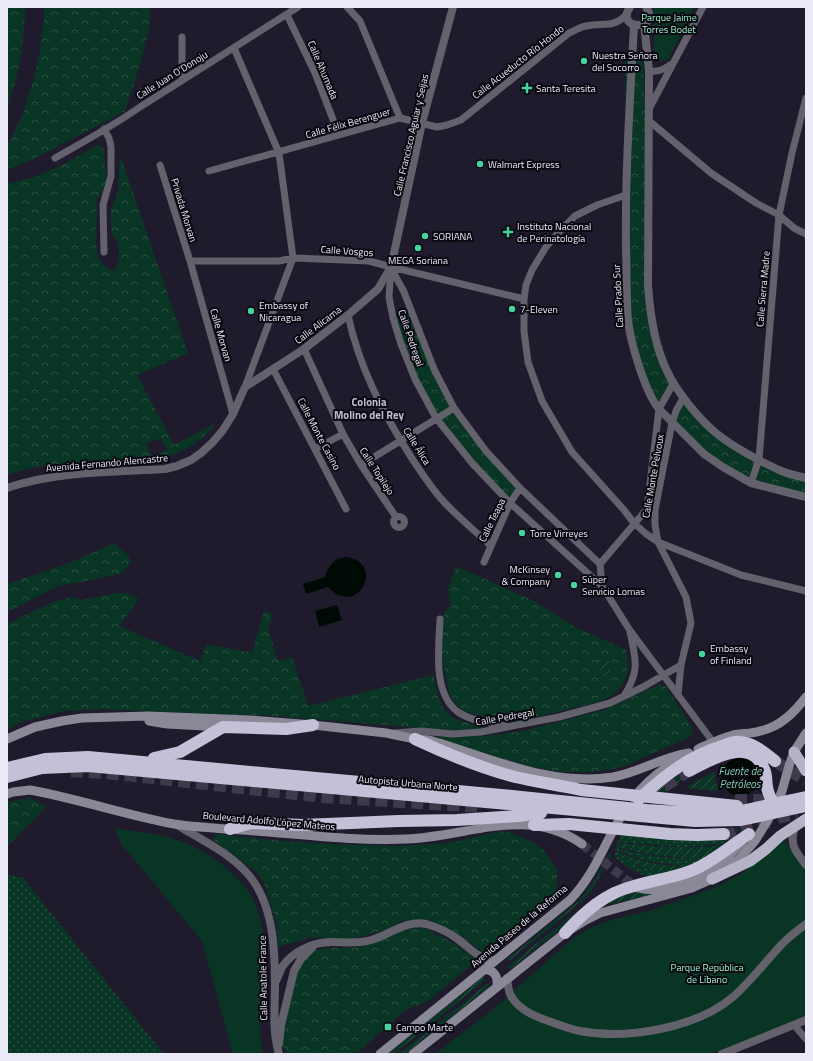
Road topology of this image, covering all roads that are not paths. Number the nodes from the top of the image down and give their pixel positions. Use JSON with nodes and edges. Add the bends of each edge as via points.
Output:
{"nodes":[{"id":1,"x":298,"y":7,"type":"edge"},
{"id":2,"x":347,"y":7,"type":"edge"},
{"id":3,"x":453,"y":7,"type":"edge"},
{"id":4,"x":703,"y":7,"type":"edge"},
{"id":5,"x":647,"y":8,"type":"edge"},
{"id":6,"x":629,"y":9,"type":"edge"},
{"id":7,"x":287,"y":15,"type":"junction"},
{"id":8,"x":644,"y":23,"type":"junction"},
{"id":9,"x":634,"y":25,"type":"junction"},
{"id":10,"x":182,"y":37,"type":"dead end"},
{"id":11,"x":234,"y":48,"type":"junction"},
{"id":12,"x":672,"y":64,"type":"junction"},
{"id":13,"x":649,"y":71,"type":"junction"},
{"id":14,"x":182,"y":80,"type":"junction"},
{"id":15,"x":806,"y":98,"type":"edge"},
{"id":16,"x":648,"y":111,"type":"junction"},
{"id":17,"x":400,"y":118,"type":"junction"},
{"id":18,"x":648,"y":120,"type":"junction"},
{"id":19,"x":422,"y":123,"type":"junction"},
{"id":20,"x":104,"y":129,"type":"junction"},
{"id":21,"x":339,"y":135,"type":"junction"},
{"id":22,"x":279,"y":153,"type":"junction"},
{"id":23,"x":55,"y":158,"type":"dead end"},
{"id":24,"x":160,"y":165,"type":"dead end"},
{"id":25,"x":209,"y":171,"type":"dead end"},
{"id":26,"x":626,"y":196,"type":"junction"},
{"id":27,"x":779,"y":215,"type":"junction"},
{"id":28,"x":806,"y":234,"type":"edge"},
{"id":29,"x":104,"y":252,"type":"dead end"},
{"id":30,"x":293,"y":258,"type":"junction"},
{"id":31,"x":190,"y":260,"type":"junction"},
{"id":32,"x":391,"y":267,"type":"junction"},
{"id":33,"x":524,"y":298,"type":"junction"},
{"id":34,"x":348,"y":315,"type":"junction"},
{"id":35,"x":304,"y":349,"type":"junction"},
{"id":36,"x":273,"y":369,"type":"junction"},
{"id":37,"x":673,"y":384,"type":"junction"},
{"id":38,"x":245,"y":387,"type":"junction"},
{"id":39,"x":683,"y":398,"type":"junction"},
{"id":40,"x":454,"y":408,"type":"junction"},
{"id":41,"x":659,"y":409,"type":"junction"},
{"id":42,"x":233,"y":414,"type":"junction"},
{"id":43,"x":436,"y":418,"type":"junction"},
{"id":44,"x":672,"y":423,"type":"junction"},
{"id":45,"x":343,"y":434,"type":"junction"},
{"id":46,"x":400,"y":440,"type":"junction"},
{"id":47,"x":315,"y":449,"type":"junction"},
{"id":48,"x":759,"y":459,"type":"junction"},
{"id":49,"x":360,"y":465,"type":"junction"},
{"id":50,"x":806,"y":478,"type":"edge"},
{"id":51,"x":751,"y":482,"type":"junction"},
{"id":52,"x":7,"y":488,"type":"edge"},
{"id":53,"x":520,"y":488,"type":"junction"},
{"id":54,"x":806,"y":497,"type":"edge"},
{"id":55,"x":510,"y":503,"type":"junction"},
{"id":56,"x":346,"y":508,"type":"dead end"},
{"id":57,"x":647,"y":509,"type":"junction"},
{"id":58,"x":655,"y":510,"type":"junction"},
{"id":59,"x":396,"y":517,"type":"dead end"},
{"id":60,"x":634,"y":524,"type":"junction"},
{"id":61,"x":658,"y":542,"type":"junction"},
{"id":62,"x":491,"y":546,"type":"junction"},
{"id":63,"x":484,"y":562,"type":"dead end"},
{"id":64,"x":600,"y":564,"type":"junction"},
{"id":65,"x":602,"y":586,"type":"junction"},
{"id":66,"x":806,"y":591,"type":"edge"},
{"id":67,"x":440,"y":619,"type":"dead end"},
{"id":68,"x":629,"y":629,"type":"junction"},
{"id":69,"x":681,"y":665,"type":"junction"},
{"id":70,"x":663,"y":676,"type":"junction"},
{"id":71,"x":678,"y":695,"type":"junction"},
{"id":72,"x":624,"y":697,"type":"junction"},
{"id":73,"x":806,"y":697,"type":"edge"},
{"id":74,"x":132,"y":716,"type":"junction"},
{"id":75,"x":313,"y":725,"type":"junction"},
{"id":76,"x":223,"y":727,"type":"junction"},
{"id":77,"x":510,"y":727,"type":"junction"},
{"id":78,"x":386,"y":733,"type":"junction"},
{"id":79,"x":806,"y":733,"type":"edge"},
{"id":80,"x":7,"y":739,"type":"edge"},
{"id":81,"x":414,"y":740,"type":"junction"},
{"id":82,"x":710,"y":747,"type":"junction"},
{"id":83,"x":794,"y":752,"type":"junction"},
{"id":84,"x":689,"y":754,"type":"junction"},
{"id":85,"x":138,"y":761,"type":"junction"},
{"id":86,"x":775,"y":761,"type":"tunnel mouth"},
{"id":87,"x":7,"y":768,"type":"edge"},
{"id":88,"x":689,"y":771,"type":"tunnel mouth"},
{"id":89,"x":806,"y":771,"type":"edge"},
{"id":90,"x":7,"y":777,"type":"edge"},
{"id":91,"x":561,"y":785,"type":"junction"},
{"id":92,"x":9,"y":792,"type":"edge"},
{"id":93,"x":806,"y":797,"type":"edge"},
{"id":94,"x":735,"y":800,"type":"tunnel mouth"},
{"id":95,"x":629,"y":806,"type":"junction"},
{"id":96,"x":806,"y":806,"type":"edge"},
{"id":97,"x":756,"y":808,"type":"junction"},
{"id":98,"x":775,"y":808,"type":"junction"},
{"id":99,"x":560,"y":809,"type":"junction"},
{"id":100,"x":806,"y":819,"type":"edge"},
{"id":101,"x":457,"y":820,"type":"junction"},
{"id":102,"x":399,"y":821,"type":"junction"},
{"id":103,"x":766,"y":822,"type":"junction"},
{"id":104,"x":176,"y":824,"type":"junction"},
{"id":105,"x":438,"y":824,"type":"junction"},
{"id":106,"x":512,"y":824,"type":"junction"},
{"id":107,"x":534,"y":825,"type":"junction"},
{"id":108,"x":796,"y":825,"type":"junction"},
{"id":109,"x":230,"y":829,"type":"junction"},
{"id":110,"x":724,"y":834,"type":"tunnel mouth"},
{"id":111,"x":749,"y":834,"type":"junction"},
{"id":112,"x":582,"y":844,"type":"tunnel mouth"},
{"id":113,"x":806,"y":865,"type":"edge"},
{"id":114,"x":709,"y":876,"type":"junction"},
{"id":115,"x":638,"y":888,"type":"tunnel mouth"},
{"id":116,"x":596,"y":910,"type":"junction"},
{"id":117,"x":806,"y":924,"type":"edge"},
{"id":118,"x":565,"y":933,"type":"joint"},
{"id":119,"x":320,"y":943,"type":"junction"},
{"id":120,"x":494,"y":961,"type":"junction"},
{"id":121,"x":485,"y":969,"type":"junction"},
{"id":122,"x":507,"y":978,"type":"junction"},
{"id":123,"x":275,"y":984,"type":"junction"},
{"id":124,"x":497,"y":986,"type":"junction"},
{"id":125,"x":806,"y":1020,"type":"edge"},
{"id":126,"x":794,"y":1025,"type":"junction"},
{"id":127,"x":806,"y":1039,"type":"edge"},
{"id":128,"x":279,"y":1053,"type":"edge"},
{"id":129,"x":380,"y":1054,"type":"edge"},
{"id":130,"x":413,"y":1054,"type":"edge"},
{"id":131,"x":722,"y":1054,"type":"edge"}],
"edges":[{"from":1,"to":7,"type":"street","name":"Calle Juan O'Donoju"},
{"from":2,"to":17,"type":"street","via":[[360,21]]},
{"from":3,"to":19,"type":"street","name":"Calle Francisco Aguiar y Seijas"},
{"from":4,"to":12,"type":"street"},
{"from":5,"to":8,"type":"street","via":[[649,16]]},
{"from":6,"to":9,"type":"street","via":[[628,21]]},
{"from":6,"to":19,"type":"street","name":"Calle Acueducto Río Hondo","via":[[621,20],[614,24],[585,26],[569,33],[461,120],[437,127]]},
{"from":7,"to":11,"type":"street","name":"Calle Juan O'Donoju"},
{"from":7,"to":21,"type":"street","name":"Calle Ahumada","via":[[316,73]]},
{"from":8,"to":9,"type":"street"},
{"from":8,"to":13,"type":"street"},
{"from":9,"to":26,"type":"street","name":"Calle Prado Sur"},
{"from":10,"to":14,"type":"street"},
{"from":11,"to":14,"type":"street","name":"Calle Juan O'Donoju"},
{"from":11,"to":22,"type":"street","name":"Avenida Fernando Alencastre"},
{"from":12,"to":13,"type":"street","via":[[656,72]]},
{"from":12,"to":16,"type":"street"},
{"from":13,"to":16,"type":"street"},
{"from":14,"to":20,"type":"street","name":"Calle Juan O'Donoju","via":[[118,123]]},
{"from":15,"to":27,"type":"street","name":"Calle Sierra Madre"},
{"from":16,"to":18,"type":"street"},
{"from":17,"to":19,"type":"street","name":"Calle Félix Berenguer"},
{"from":17,"to":21,"type":"street","name":"Calle Félix Berenguer"},
{"from":18,"to":27,"type":"street","via":[[711,173]]},
{"from":18,"to":37,"type":"street","via":[[647,258],[650,312],[653,330]]},
{"from":19,"to":32,"type":"street","name":"Calle Francisco Aguiar y Seijas"},
{"from":20,"to":23,"type":"street","name":"Calle Juan O'Donoju"},
{"from":20,"to":29,"type":"street","via":[[111,147],[111,176],[103,205]]},
{"from":21,"to":22,"type":"street","name":"Calle Félix Berenguer"},
{"from":22,"to":25,"type":"street","name":"Calle Félix Berenguer"},
{"from":22,"to":30,"type":"street","name":"Avenida Fernando Alencastre"},
{"from":24,"to":31,"type":"street","name":"Privada Morvan"},
{"from":26,"to":33,"type":"street","via":[[597,205],[575,216],[546,247],[532,270]]},
{"from":26,"to":41,"type":"street","name":"Calle Prado Sur","via":[[628,322],[646,386]]},
{"from":27,"to":28,"type":"street"},
{"from":27,"to":48,"type":"street","name":"Calle Sierra Madre"},
{"from":30,"to":31,"type":"street","name":"Calle Vosgos","via":[[279,261]]},
{"from":30,"to":32,"type":"street","name":"Calle Vosgos","via":[[369,261]]},
{"from":30,"to":38,"type":"street","name":"Avenida Fernando Alencastre"},
{"from":31,"to":42,"type":"street","name":"Calle Morvan"},
{"from":32,"to":33,"type":"street","name":"Calle Vosgos"},
{"from":32,"to":34,"type":"street","name":"Calle Alicama","via":[[378,289]]},
{"from":32,"to":40,"type":"street","name":"Calle Pedregal"},
{"from":32,"to":43,"type":"street","name":"Calle Pedregal","via":[[389,297],[393,318],[415,379]]},
{"from":33,"to":60,"type":"street","via":[[524,332],[528,362],[542,401],[572,452]]},
{"from":34,"to":35,"type":"street","name":"Calle Alicama"},
{"from":34,"to":46,"type":"street","name":"Calle Álica","via":[[362,364]]},
{"from":35,"to":36,"type":"street","name":"Calle Alicama"},
{"from":35,"to":45,"type":"street","name":"Calle Topilejo"},
{"from":36,"to":38,"type":"street","name":"Calle Alicama"},
{"from":36,"to":47,"type":"street","name":"Calle Monte Casino"},
{"from":37,"to":39,"type":"street"},
{"from":37,"to":41,"type":"street","name":"Calle Monte Pelvoux"},
{"from":38,"to":42,"type":"street","name":"Avenida Fernando Alencastre"},
{"from":39,"to":44,"type":"street","name":"Calle Monte Pelvoux"},
{"from":39,"to":48,"type":"street","via":[[715,433]]},
{"from":40,"to":43,"type":"street"},
{"from":40,"to":53,"type":"street","name":"Calle Pedregal","via":[[486,451]]},
{"from":41,"to":44,"type":"street","name":"Calle Prado Sur"},
{"from":41,"to":57,"type":"street","name":"Calle Monte Pelvoux"},
{"from":42,"to":52,"type":"street","name":"Avenida Fernando Alencastre","via":[[209,446],[191,460],[177,466],[165,469],[68,475]]},
{"from":43,"to":46,"type":"street"},
{"from":43,"to":55,"type":"street","name":"Calle Pedregal","via":[[472,463]]},
{"from":44,"to":51,"type":"street","name":"Calle Prado Sur","via":[[704,454]]},
{"from":44,"to":58,"type":"street","name":"Calle Monte Pelvoux"},
{"from":45,"to":47,"type":"street"},
{"from":45,"to":49,"type":"street","name":"Calle Topilejo"},
{"from":46,"to":49,"type":"street"},
{"from":46,"to":62,"type":"street","name":"Calle Álica","via":[[426,480],[444,501]]},
{"from":47,"to":56,"type":"street","name":"Calle Monte Casino"},
{"from":48,"to":50,"type":"street","via":[[781,471]]},
{"from":48,"to":51,"type":"street","name":"Calle Sierra Madre"},
{"from":49,"to":59,"type":"street","name":"Calle Topilejo"},
{"from":51,"to":54,"type":"street","name":"Calle Prado Sur"},
{"from":53,"to":55,"type":"street","name":"Calle Teapa"},
{"from":53,"to":64,"type":"street","name":"Calle Pedregal"},
{"from":55,"to":62,"type":"street","name":"Calle Teapa"},
{"from":55,"to":65,"type":"street","name":"Calle Pedregal"},
{"from":57,"to":58,"type":"street"},
{"from":57,"to":60,"type":"street","name":"Calle Monte Pelvoux"},
{"from":58,"to":61,"type":"street","name":"Calle Monte Pelvoux"},
{"from":60,"to":61,"type":"street"},
{"from":60,"to":64,"type":"street","name":"Calle Monte Pelvoux"},
{"from":61,"to":66,"type":"street","via":[[741,575]]},
{"from":61,"to":69,"type":"street","name":"Calle Monte Pelvoux","via":[[686,597],[691,624]]},
{"from":62,"to":63,"type":"street","name":"Calle Teapa"},
{"from":64,"to":65,"type":"street"},
{"from":65,"to":68,"type":"street","name":"Calle Pedregal"},
{"from":67,"to":77,"type":"street","via":[[440,682],[447,699],[459,713]]},
{"from":68,"to":70,"type":"street","name":"Calle Pedregal"},
{"from":68,"to":72,"type":"street","name":"Calle Pedregal","via":[[635,675]]},
{"from":69,"to":70,"type":"street","name":"Calle Pedregal"},
{"from":69,"to":71,"type":"street","name":"Calle Monte Pelvoux"},
{"from":70,"to":71,"type":"street","name":"Calle Pedregal"},
{"from":70,"to":72,"type":"street","name":"Calle Pedregal"},
{"from":71,"to":82,"type":"street","name":"Calle Pedregal"},
{"from":72,"to":77,"type":"street","name":"Calle Pedregal","via":[[594,708]]},
{"from":73,"to":82,"type":"main road","name":"Avenida Paseo de la Reforma","via":[[780,724],[759,732],[734,735]]},
{"from":74,"to":75,"type":"main road"},
{"from":74,"to":76,"type":"main road","via":[[160,723]]},
{"from":74,"to":80,"type":"main road","via":[[62,721],[36,727]]},
{"from":75,"to":76,"type":"highway","via":[[280,729]]},
{"from":75,"to":78,"type":"main road"},
{"from":76,"to":85,"type":"highway","via":[[180,752]]},
{"from":77,"to":78,"type":"street","name":"Calle Pedregal","via":[[453,734],[421,731]]},
{"from":78,"to":81,"type":"main road"},
{"from":79,"to":83,"type":"main road"},
{"from":81,"to":84,"type":"main road","via":[[429,740],[524,770],[570,778],[597,779],[623,775],[668,758]]},
{"from":81,"to":91,"type":"highway","via":[[504,774]]},
{"from":82,"to":84,"type":"main road","name":"Avenida Paseo de la Reforma"},
{"from":82,"to":86,"type":"highway","via":[[740,742],[760,750]]},
{"from":82,"to":95,"type":"highway","via":[[670,772]]},
{"from":83,"to":89,"type":"highway"},
{"from":83,"to":98,"type":"main road"},
{"from":84,"to":95,"type":"main road","name":"Avenida Paseo de la Reforma","via":[[666,767],[640,790]]},
{"from":85,"to":87,"type":"highway","name":"Autopista Urbana Norte","via":[[71,757],[45,759]]},
{"from":85,"to":97,"type":"highway","name":"Autopista Urbana Norte","via":[[647,810],[724,813]]},
{"from":88,"to":98,"type":"highway","via":[[724,755],[738,752],[754,755],[766,774],[767,788]]},
{"from":90,"to":99,"type":"highway","name":"Autopista Urbana Norte","via":[[42,768],[88,766]]},
{"from":91,"to":94,"type":"highway","via":[[600,786]]},
{"from":91,"to":97,"type":"highway","via":[[581,790]]},
{"from":92,"to":104,"type":"main road","name":"Boulevard Adolfo López Mateos","via":[[30,790]]},
{"from":93,"to":97,"type":"highway","name":"Autopista Urbana Norte"},
{"from":95,"to":120,"type":"main road","name":"Avenida Paseo de la Reforma","via":[[577,893]]},
{"from":96,"to":99,"type":"highway","name":"Autopista Urbana Norte","via":[[741,820],[711,822]]},
{"from":98,"to":103,"type":"main road"},
{"from":99,"to":101,"type":"highway","via":[[518,816]]},
{"from":100,"to":108,"type":"highway"},
{"from":101,"to":102,"type":"highway"},
{"from":101,"to":105,"type":"highway"},
{"from":102,"to":105,"type":"highway","via":[[405,824]]},
{"from":102,"to":109,"type":"highway","via":[[334,824],[251,823]]},
{"from":103,"to":111,"type":"main road"},
{"from":103,"to":114,"type":"main road","via":[[748,850],[729,867]]},
{"from":104,"to":109,"type":"main road","name":"Boulevard Adolfo López Mateos"},
{"from":104,"to":123,"type":"street","name":"Calle Anatole France","via":[[228,856],[245,870],[256,885],[263,898],[272,928]]},
{"from":105,"to":106,"type":"highway"},
{"from":106,"to":107,"type":"main road","name":"Boulevard Adolfo López Mateos"},
{"from":106,"to":109,"type":"main road","name":"Boulevard Adolfo López Mateos","via":[[407,839]]},
{"from":107,"to":110,"type":"highway","via":[[570,824],[670,834]]},
{"from":107,"to":112,"type":"main road","name":"Boulevard Adolfo López Mateos","via":[[566,834]]},
{"from":108,"to":113,"type":"street","via":[[793,845]]},
{"from":108,"to":114,"type":"highway","via":[[750,862]]},
{"from":111,"to":114,"type":"main road"},
{"from":111,"to":116,"type":"highway","via":[[702,865],[680,874],[625,888],[608,896]]},
{"from":114,"to":115,"type":"main road","via":[[661,889]]},
{"from":114,"to":116,"type":"main road","via":[[681,892]]},
{"from":116,"to":118,"type":"highway"},
{"from":117,"to":122,"type":"street","via":[[784,942],[726,1002],[688,1022],[660,1028],[634,1032],[579,1031],[542,1018],[519,1005],[511,996]]},
{"from":118,"to":122,"type":"main road"},
{"from":119,"to":120,"type":"street","via":[[363,942],[408,925],[425,924],[451,935],[479,957]]},
{"from":119,"to":123,"type":"street","via":[[293,956],[282,968]]},
{"from":119,"to":128,"type":"street","via":[[298,962],[294,971],[281,1025]]},
{"from":120,"to":121,"type":"main road","name":"Avenida Paseo de la Reforma"},
{"from":121,"to":124,"type":"main road","via":[[496,974]]},
{"from":121,"to":129,"type":"main road","name":"Avenida Paseo de la Reforma"},
{"from":122,"to":124,"type":"main road"},
{"from":123,"to":128,"type":"street","name":"Calle Anatole France","via":[[274,1031]]},
{"from":124,"to":130,"type":"main road"},
{"from":125,"to":126,"type":"street"},
{"from":126,"to":127,"type":"street"},
{"from":126,"to":131,"type":"street"}]}
